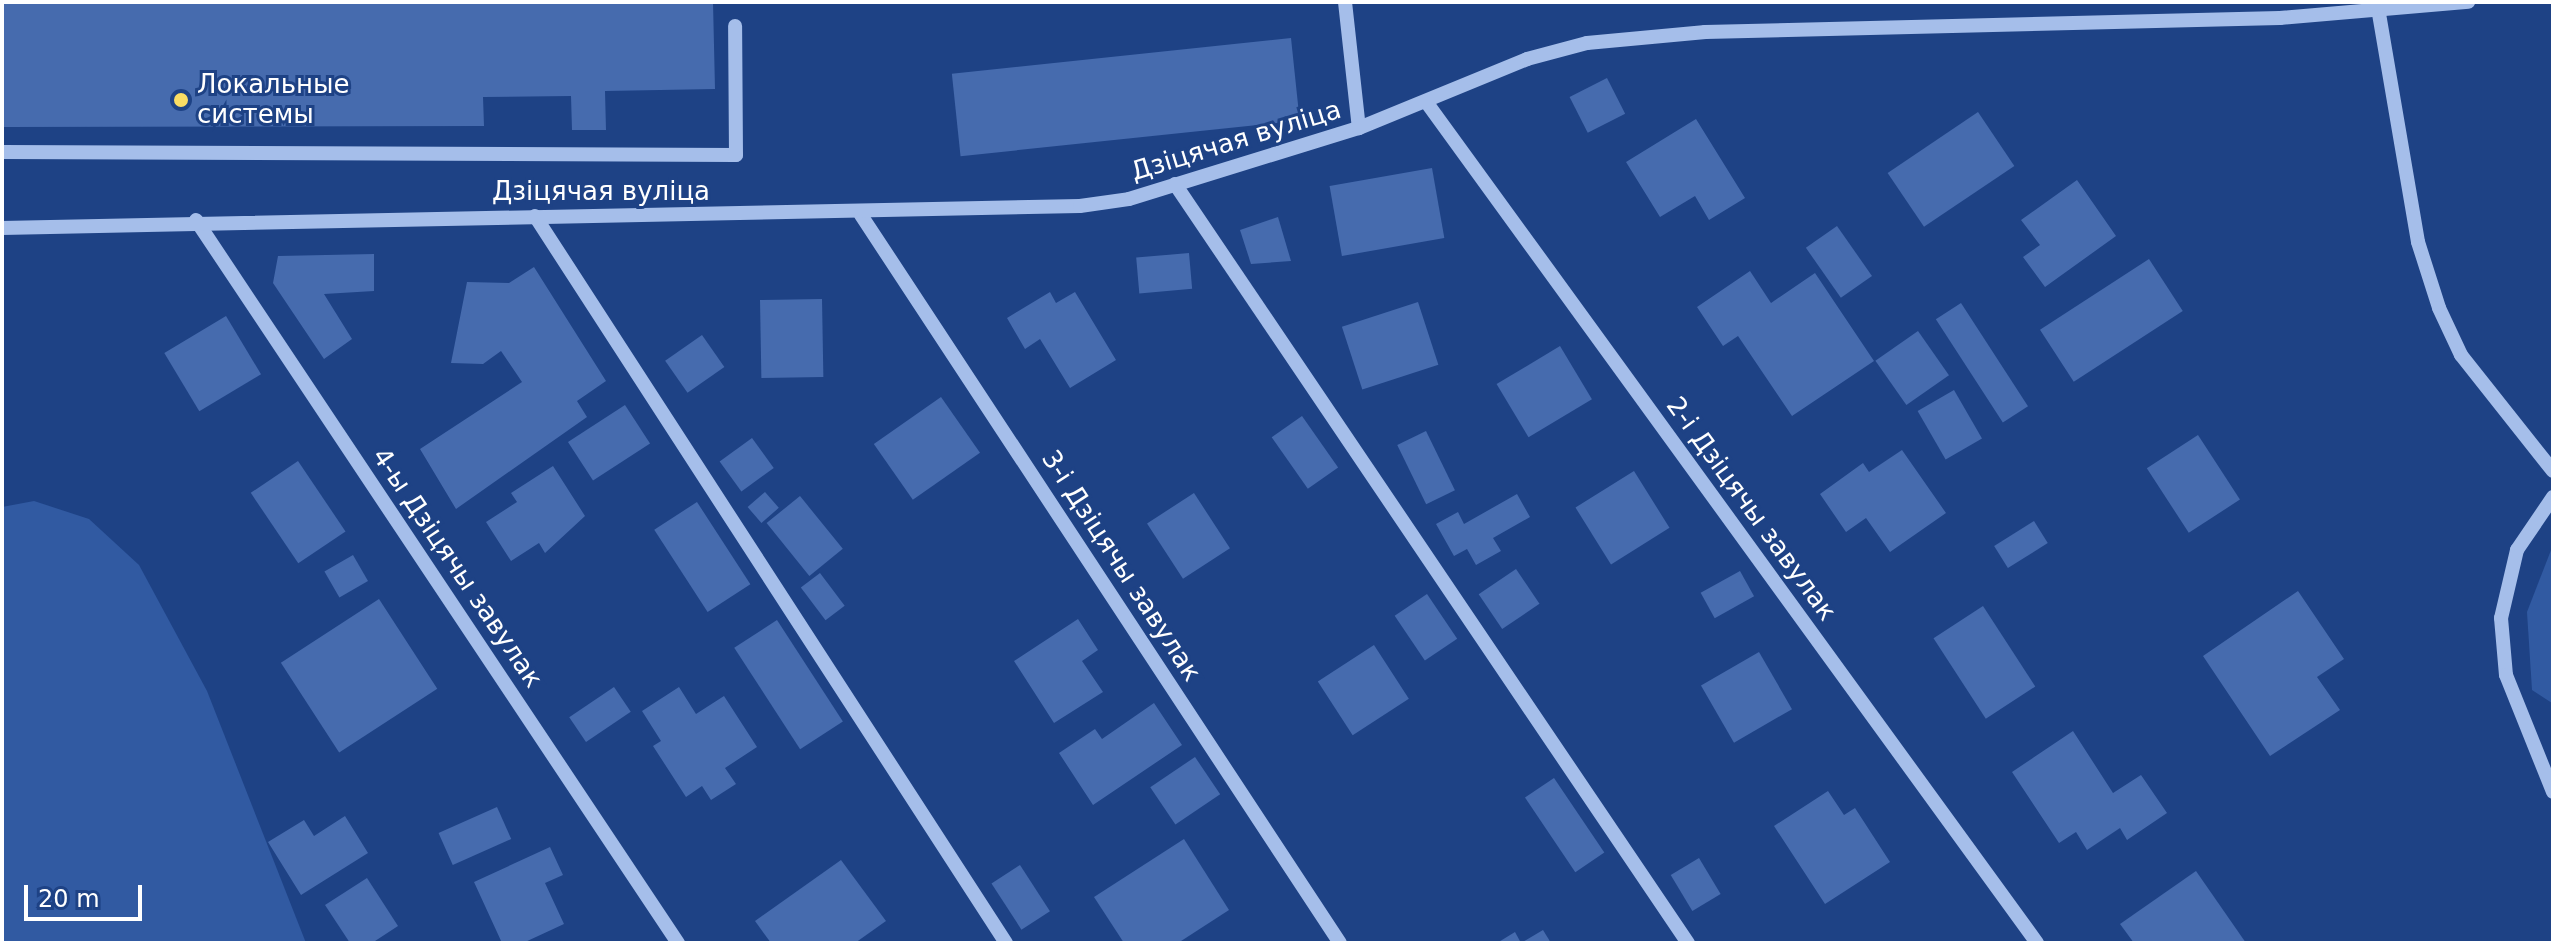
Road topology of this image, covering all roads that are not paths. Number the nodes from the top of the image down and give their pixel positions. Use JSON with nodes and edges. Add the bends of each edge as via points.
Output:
{"nodes":[{"id":1,"x":1345,"y":2,"type":"edge"},
{"id":2,"x":2468,"y":2,"type":"edge"},
{"id":3,"x":2378,"y":4,"type":"edge"},
{"id":4,"x":735,"y":26,"type":"dead end"},
{"id":5,"x":1427,"y":103,"type":"junction"},
{"id":6,"x":1359,"y":128,"type":"junction"},
{"id":7,"x":2,"y":152,"type":"edge"},
{"id":8,"x":1175,"y":184,"type":"junction"},
{"id":9,"x":861,"y":215,"type":"junction"},
{"id":10,"x":535,"y":216,"type":"junction"},
{"id":11,"x":196,"y":220,"type":"junction"},
{"id":12,"x":2,"y":228,"type":"edge"},
{"id":13,"x":2553,"y":471,"type":"edge"},
{"id":14,"x":2553,"y":497,"type":"edge"},
{"id":15,"x":2553,"y":792,"type":"edge"},
{"id":16,"x":678,"y":943,"type":"edge"},
{"id":17,"x":1006,"y":943,"type":"edge"},
{"id":18,"x":1340,"y":943,"type":"edge"},
{"id":19,"x":1688,"y":943,"type":"edge"},
{"id":20,"x":2037,"y":943,"type":"edge"}],
"edges":[{"from":1,"to":6,"type":"street"},
{"from":2,"to":3,"type":"street","name":"Дзіцячая вуліца"},
{"from":3,"to":5,"type":"street","name":"Дзіцячая вуліца","via":[[2280,18],[1654,34],[1527,59]]},
{"from":3,"to":13,"type":"street","via":[[2418,242],[2439,308],[2461,355]]},
{"from":4,"to":7,"type":"street","via":[[736,155]]},
{"from":5,"to":6,"type":"street","name":"Дзіцячая вуліца"},
{"from":5,"to":20,"type":"street","name":"2-і Дзіцячы завулак"},
{"from":6,"to":8,"type":"street","name":"Дзіцячая вуліца"},
{"from":8,"to":9,"type":"street","name":"Дзіцячая вуліца","via":[[1080,206]]},
{"from":8,"to":19,"type":"street"},
{"from":9,"to":10,"type":"street","name":"Дзіцячая вуліца"},
{"from":9,"to":18,"type":"street","name":"3-і Дзіцячы завулак"},
{"from":10,"to":11,"type":"street","name":"Дзіцячая вуліца"},
{"from":10,"to":17,"type":"street"},
{"from":11,"to":12,"type":"street","name":"Дзіцячая вуліца"},
{"from":11,"to":16,"type":"street","name":"4-ы Дзіцячы завулак"},
{"from":14,"to":15,"type":"street","via":[[2517,550],[2501,618],[2506,675]]}]}
